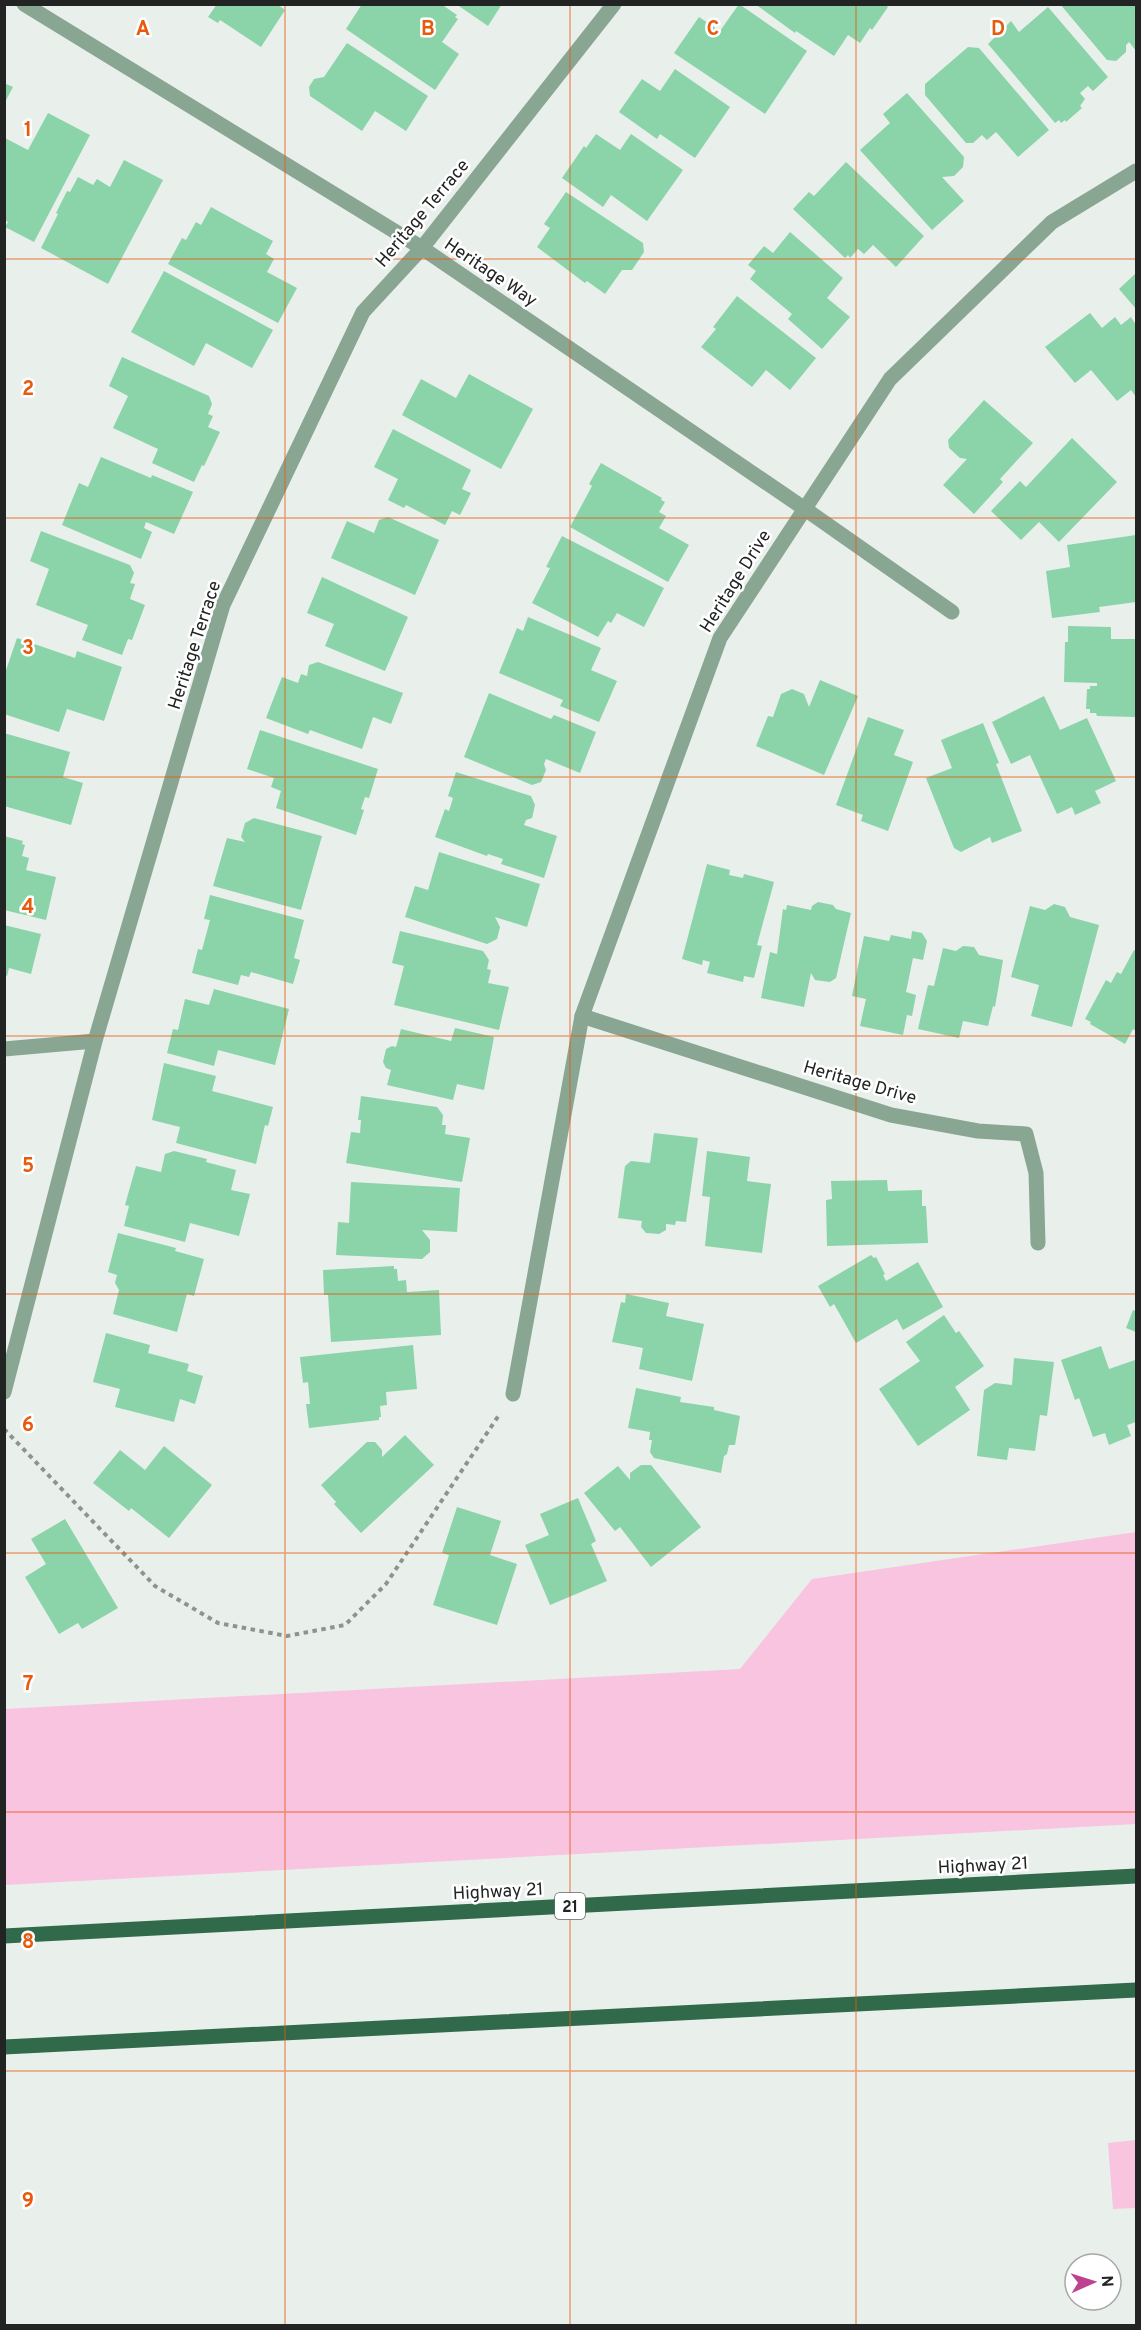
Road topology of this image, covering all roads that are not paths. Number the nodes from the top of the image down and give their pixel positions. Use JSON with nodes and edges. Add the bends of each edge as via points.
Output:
{"nodes":[{"id":1,"x":24,"y":4,"type":"edge"},
{"id":2,"x":614,"y":4,"type":"edge"},
{"id":3,"x":1137,"y":171,"type":"edge"},
{"id":4,"x":422,"y":248,"type":"junction"},
{"id":5,"x":805,"y":508,"type":"junction"},
{"id":6,"x":952,"y":612,"type":"dead end"},
{"id":7,"x":582,"y":1016,"type":"junction"},
{"id":8,"x":95,"y":1041,"type":"junction"},
{"id":9,"x":4,"y":1049,"type":"edge"},
{"id":10,"x":1038,"y":1243,"type":"dead end"},
{"id":11,"x":4,"y":1392,"type":"edge"},
{"id":12,"x":513,"y":1394,"type":"road end"},
{"id":13,"x":1137,"y":1876,"type":"edge"},
{"id":14,"x":4,"y":1936,"type":"edge"},
{"id":15,"x":1137,"y":1990,"type":"edge"},
{"id":16,"x":4,"y":2047,"type":"edge"}],
"edges":[{"from":1,"to":4,"type":"street","name":"Heritage Way"},
{"from":2,"to":4,"type":"street","name":"Heritage Terrace"},
{"from":3,"to":5,"type":"street","name":"Heritage Drive","via":[[1052,222],[890,379]]},
{"from":4,"to":5,"type":"street","name":"Heritage Way"},
{"from":4,"to":8,"type":"street","name":"Heritage Terrace","via":[[363,312],[223,605]]},
{"from":5,"to":6,"type":"street"},
{"from":5,"to":7,"type":"street","name":"Heritage Drive","via":[[720,638]]},
{"from":7,"to":10,"type":"street","name":"Heritage Drive","via":[[891,1115],[978,1131],[1026,1134],[1035,1173]]},
{"from":7,"to":12,"type":"street","name":"Heritage Drive"},
{"from":8,"to":9,"type":"street"},
{"from":8,"to":11,"type":"street","name":"Heritage Terrace"},
{"from":13,"to":14,"type":"main road","name":"Highway 21","number":"21"},
{"from":15,"to":16,"type":"main road"}]}
